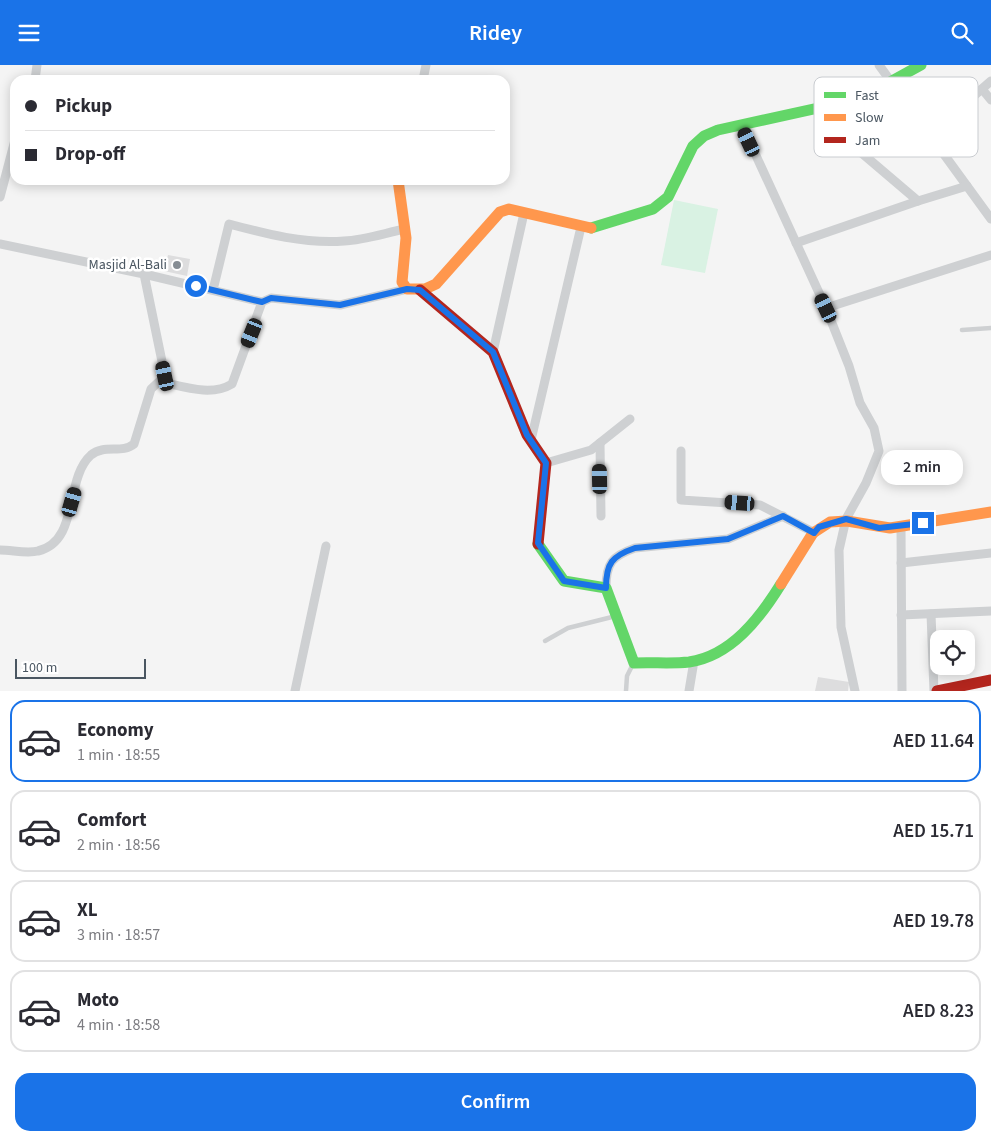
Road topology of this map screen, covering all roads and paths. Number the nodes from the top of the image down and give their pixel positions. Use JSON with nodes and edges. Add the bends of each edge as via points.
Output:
{"nodes":[{"id":1,"x":879,"y":65,"type":"edge"},
{"id":2,"x":921,"y":65,"type":"edge"},
{"id":3,"x":887,"y":77,"type":"edge"},
{"id":4,"x":899,"y":77,"type":"edge"},
{"id":5,"x":991,"y":81,"type":"edge"},
{"id":6,"x":982,"y":89,"type":"junction"},
{"id":7,"x":978,"y":92,"type":"edge"},
{"id":8,"x":991,"y":100,"type":"edge"},
{"id":9,"x":814,"y":109,"type":"edge"},
{"id":10,"x":742,"y":125,"type":"junction"},
{"id":11,"x":866,"y":157,"type":"edge"},
{"id":12,"x":945,"y":157,"type":"edge"},
{"id":13,"x":10,"y":159,"type":"edge"},
{"id":14,"x":399,"y":185,"type":"edge"},
{"id":15,"x":966,"y":186,"type":"junction"},
{"id":16,"x":0,"y":197,"type":"edge"},
{"id":17,"x":918,"y":201,"type":"junction"},
{"id":18,"x":524,"y":213,"type":"junction"},
{"id":19,"x":991,"y":219,"type":"edge"},
{"id":20,"x":581,"y":227,"type":"junction"},
{"id":21,"x":405,"y":229,"type":"junction"},
{"id":22,"x":796,"y":243,"type":"junction"},
{"id":23,"x":0,"y":244,"type":"edge"},
{"id":24,"x":991,"y":255,"type":"edge"},
{"id":25,"x":144,"y":274,"type":"junction"},
{"id":26,"x":407,"y":289,"type":"junction"},
{"id":27,"x":213,"y":290,"type":"junction"},
{"id":28,"x":420,"y":290,"type":"junction"},
{"id":29,"x":262,"y":302,"type":"junction"},
{"id":30,"x":826,"y":308,"type":"junction"},
{"id":31,"x":991,"y":327,"type":"edge"},
{"id":32,"x":962,"y":330,"type":"dead end"},
{"id":33,"x":493,"y":352,"type":"junction"},
{"id":34,"x":166,"y":376,"type":"junction"},
{"id":35,"x":630,"y":419,"type":"dead end"},
{"id":36,"x":531,"y":440,"type":"junction"},
{"id":37,"x":600,"y":443,"type":"junction"},
{"id":38,"x":681,"y":451,"type":"dead end"},
{"id":39,"x":546,"y":463,"type":"junction"},
{"id":40,"x":991,"y":512,"type":"edge"},
{"id":41,"x":601,"y":516,"type":"dead end"},
{"id":42,"x":783,"y":516,"type":"junction"},
{"id":43,"x":846,"y":519,"type":"junction"},
{"id":44,"x":901,"y":527,"type":"junction"},
{"id":45,"x":814,"y":533,"type":"junction"},
{"id":46,"x":326,"y":546,"type":"dead end"},
{"id":47,"x":0,"y":550,"type":"edge"},
{"id":48,"x":991,"y":553,"type":"edge"},
{"id":49,"x":901,"y":563,"type":"junction"},
{"id":50,"x":606,"y":588,"type":"junction"},
{"id":51,"x":991,"y":611,"type":"edge"},
{"id":52,"x":931,"y":614,"type":"junction"},
{"id":53,"x":618,"y":615,"type":"junction"},
{"id":54,"x":901,"y":615,"type":"junction"},
{"id":55,"x":545,"y":641,"type":"dead end"},
{"id":56,"x":694,"y":661,"type":"junction"},
{"id":57,"x":634,"y":663,"type":"junction"},
{"id":58,"x":984,"y":685,"type":"edge"},
{"id":59,"x":295,"y":691,"type":"edge"},
{"id":60,"x":626,"y":691,"type":"edge"},
{"id":61,"x":689,"y":691,"type":"edge"},
{"id":62,"x":855,"y":691,"type":"edge"},
{"id":63,"x":902,"y":691,"type":"edge"},
{"id":64,"x":936,"y":691,"type":"edge"}],
"edges":[{"from":1,"to":3,"type":"street"},
{"from":2,"to":4,"type":"street"},
{"from":5,"to":6,"type":"street"},
{"from":6,"to":7,"type":"street"},
{"from":6,"to":8,"type":"street"},
{"from":9,"to":10,"type":"street"},
{"from":10,"to":20,"type":"street","via":[[704,136],[693,146],[674,186],[653,209],[588,229]]},
{"from":10,"to":22,"type":"street"},
{"from":11,"to":17,"type":"street"},
{"from":12,"to":15,"type":"street"},
{"from":13,"to":16,"type":"street"},
{"from":14,"to":21,"type":"street"},
{"from":15,"to":17,"type":"street"},
{"from":15,"to":19,"type":"street"},
{"from":17,"to":22,"type":"street"},
{"from":18,"to":20,"type":"street"},
{"from":18,"to":28,"type":"street","via":[[509,209],[500,212],[436,284]]},
{"from":18,"to":33,"type":"street"},
{"from":20,"to":36,"type":"street"},
{"from":21,"to":26,"type":"street","via":[[402,282]]},
{"from":21,"to":27,"type":"street","via":[[345,241],[314,241],[229,224]]},
{"from":22,"to":30,"type":"street"},
{"from":23,"to":25,"type":"street"},
{"from":24,"to":30,"type":"street"},
{"from":25,"to":27,"type":"street"},
{"from":25,"to":34,"type":"street"},
{"from":26,"to":28,"type":"street"},
{"from":26,"to":29,"type":"street","via":[[340,305],[271,298]]},
{"from":27,"to":29,"type":"street"},
{"from":28,"to":33,"type":"street"},
{"from":29,"to":34,"type":"street","via":[[232,384],[222,390],[190,389],[170,384]]},
{"from":30,"to":43,"type":"street","via":[[860,403],[874,428],[879,451]]},
{"from":31,"to":32,"type":"lane"},
{"from":33,"to":36,"type":"street"},
{"from":34,"to":47,"type":"street","via":[[151,389],[134,444],[128,449],[100,450],[85,463],[58,539],[51,546],[37,551]]},
{"from":35,"to":37,"type":"street"},
{"from":36,"to":39,"type":"street"},
{"from":37,"to":39,"type":"street","via":[[591,450]]},
{"from":37,"to":41,"type":"street"},
{"from":38,"to":42,"type":"street","via":[[681,500],[760,505]]},
{"from":39,"to":50,"type":"street","via":[[538,543],[564,581]]},
{"from":40,"to":44,"type":"street"},
{"from":42,"to":45,"type":"street"},
{"from":42,"to":50,"type":"street","via":[[728,539],[622,552],[609,565]]},
{"from":43,"to":44,"type":"street","via":[[879,528]]},
{"from":43,"to":45,"type":"street","via":[[819,527]]},
{"from":43,"to":62,"type":"street","via":[[839,550],[841,627]]},
{"from":44,"to":49,"type":"street"},
{"from":45,"to":56,"type":"street","via":[[748,629],[725,649]]},
{"from":46,"to":59,"type":"street"},
{"from":48,"to":49,"type":"street"},
{"from":49,"to":54,"type":"street"},
{"from":50,"to":53,"type":"street"},
{"from":51,"to":52,"type":"street"},
{"from":52,"to":54,"type":"street"},
{"from":52,"to":64,"type":"street"},
{"from":53,"to":55,"type":"lane","via":[[568,628]]},
{"from":53,"to":57,"type":"street"},
{"from":54,"to":63,"type":"street"},
{"from":56,"to":57,"type":"street"},
{"from":56,"to":61,"type":"street"},
{"from":57,"to":60,"type":"lane","via":[[627,676]]},
{"from":58,"to":64,"type":"street"}]}
